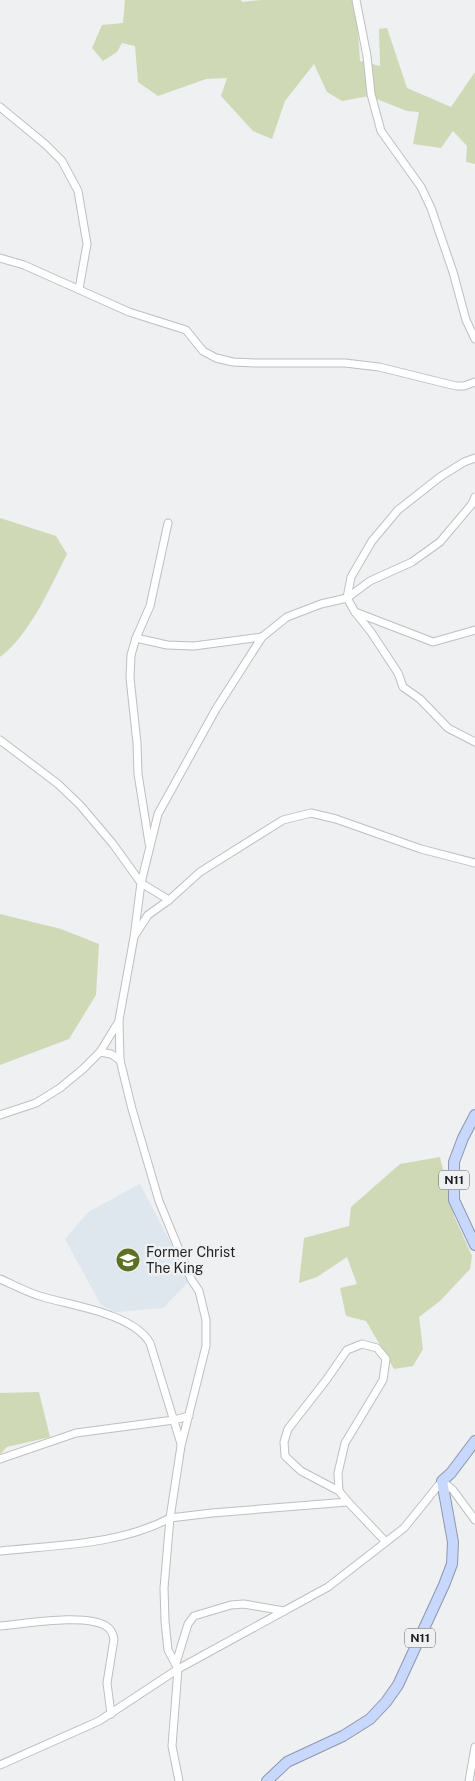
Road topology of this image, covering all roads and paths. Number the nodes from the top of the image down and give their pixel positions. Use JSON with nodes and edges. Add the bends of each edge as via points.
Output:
{"nodes":[{"id":1,"x":356,"y":0,"type":"edge"},
{"id":2,"x":0,"y":107,"type":"edge"},
{"id":3,"x":0,"y":258,"type":"edge"},
{"id":4,"x":78,"y":289,"type":"junction"},
{"id":5,"x":475,"y":339,"type":"edge"},
{"id":6,"x":475,"y":382,"type":"edge"},
{"id":7,"x":475,"y":458,"type":"edge"},
{"id":8,"x":475,"y":498,"type":"edge"},
{"id":9,"x":168,"y":523,"type":"dead end"},
{"id":10,"x":347,"y":598,"type":"junction"},
{"id":11,"x":355,"y":612,"type":"junction"},
{"id":12,"x":475,"y":630,"type":"edge"},
{"id":13,"x":262,"y":637,"type":"junction"},
{"id":14,"x":136,"y":638,"type":"junction"},
{"id":15,"x":0,"y":740,"type":"edge"},
{"id":16,"x":475,"y":742,"type":"edge"},
{"id":17,"x":149,"y":846,"type":"junction"},
{"id":18,"x":475,"y":863,"type":"edge"},
{"id":19,"x":141,"y":883,"type":"junction"},
{"id":20,"x":168,"y":900,"type":"junction"},
{"id":21,"x":134,"y":938,"type":"junction"},
{"id":22,"x":119,"y":1020,"type":"junction"},
{"id":23,"x":100,"y":1052,"type":"junction"},
{"id":24,"x":120,"y":1060,"type":"junction"},
{"id":25,"x":0,"y":1115,"type":"edge"},
{"id":26,"x":475,"y":1115,"type":"edge"},
{"id":27,"x":475,"y":1245,"type":"edge"},
{"id":28,"x":0,"y":1279,"type":"edge"},
{"id":29,"x":189,"y":1416,"type":"junction"},
{"id":30,"x":174,"y":1420,"type":"junction"},
{"id":31,"x":475,"y":1441,"type":"edge"},
{"id":32,"x":181,"y":1446,"type":"junction"},
{"id":33,"x":0,"y":1459,"type":"edge"},
{"id":34,"x":442,"y":1481,"type":"junction"},
{"id":35,"x":339,"y":1491,"type":"junction"},
{"id":36,"x":348,"y":1502,"type":"junction"},
{"id":37,"x":170,"y":1518,"type":"junction"},
{"id":38,"x":475,"y":1520,"type":"edge"},
{"id":39,"x":386,"y":1542,"type":"junction"},
{"id":40,"x":0,"y":1551,"type":"edge"},
{"id":41,"x":284,"y":1611,"type":"junction"},
{"id":42,"x":0,"y":1626,"type":"edge"},
{"id":43,"x":177,"y":1666,"type":"junction"},
{"id":44,"x":111,"y":1714,"type":"junction"},
{"id":45,"x":475,"y":1747,"type":"edge"},
{"id":46,"x":0,"y":1765,"type":"edge"},
{"id":47,"x":179,"y":1781,"type":"edge"},
{"id":48,"x":268,"y":1781,"type":"edge"},
{"id":49,"x":469,"y":1781,"type":"edge"}],
"edges":[{"from":1,"to":5,"type":"street","via":[[371,94],[381,130],[422,187]]},
{"from":2,"to":4,"type":"street","via":[[62,160],[78,191],[87,244]]},
{"from":3,"to":4,"type":"street"},
{"from":4,"to":6,"type":"street","via":[[128,312],[186,330],[203,351],[216,358],[248,362],[345,363],[387,369],[456,386]]},
{"from":7,"to":10,"type":"street","via":[[440,477],[398,510],[350,577]]},
{"from":8,"to":10,"type":"street","via":[[440,542],[412,562],[370,581]]},
{"from":9,"to":14,"type":"street","via":[[150,606]]},
{"from":10,"to":11,"type":"street"},
{"from":10,"to":13,"type":"street","via":[[287,617]]},
{"from":11,"to":12,"type":"street","via":[[433,642]]},
{"from":11,"to":16,"type":"street","via":[[398,673],[403,687],[420,699],[448,728]]},
{"from":13,"to":14,"type":"street","via":[[194,646],[167,645]]},
{"from":13,"to":17,"type":"street","via":[[216,708],[176,780],[158,814]]},
{"from":14,"to":17,"type":"street","via":[[130,678],[138,743],[138,774]]},
{"from":15,"to":19,"type":"street","via":[[80,805]]},
{"from":17,"to":19,"type":"street"},
{"from":18,"to":20,"type":"street","via":[[421,850],[311,813],[283,820],[200,872]]},
{"from":19,"to":20,"type":"street"},
{"from":19,"to":21,"type":"street"},
{"from":20,"to":21,"type":"street","via":[[148,915]]},
{"from":21,"to":22,"type":"street"},
{"from":22,"to":23,"type":"street"},
{"from":22,"to":24,"type":"street"},
{"from":23,"to":24,"type":"street"},
{"from":23,"to":25,"type":"street","via":[[60,1088],[36,1103]]},
{"from":24,"to":29,"type":"street","via":[[159,1201],[199,1291],[206,1320],[206,1346]]},
{"from":26,"to":27,"type":"highway","number":"N11","via":[[454,1162],[454,1200]]},
{"from":28,"to":30,"type":"street","via":[[40,1297],[108,1314],[143,1333],[150,1343]]},
{"from":29,"to":30,"type":"street"},
{"from":29,"to":32,"type":"street"},
{"from":30,"to":32,"type":"street"},
{"from":30,"to":33,"type":"street","via":[[76,1433]]},
{"from":31,"to":34,"type":"highway"},
{"from":32,"to":37,"type":"street"},
{"from":34,"to":38,"type":"street","via":[[453,1490]]},
{"from":34,"to":39,"type":"street","via":[[404,1528]]},
{"from":34,"to":48,"type":"highway","number":"N11","via":[[453,1542],[452,1564],[398,1685],[370,1719],[343,1736],[288,1762]]},
{"from":35,"to":35,"type":"street","via":[[301,1471],[284,1456],[284,1442],[288,1429],[347,1350],[362,1344],[377,1348],[386,1359],[383,1380],[345,1443],[338,1473]]},
{"from":35,"to":36,"type":"street"},
{"from":36,"to":37,"type":"street"},
{"from":36,"to":39,"type":"street"},
{"from":37,"to":40,"type":"street","via":[[148,1529],[98,1540]]},
{"from":37,"to":43,"type":"street","via":[[164,1588],[165,1621],[168,1650]]},
{"from":39,"to":41,"type":"street","via":[[328,1588]]},
{"from":41,"to":43,"type":"street"},
{"from":41,"to":43,"type":"street","via":[[244,1604],[194,1616],[188,1624]]},
{"from":42,"to":44,"type":"street","via":[[71,1620],[107,1626],[114,1639],[107,1683]]},
{"from":43,"to":44,"type":"street"},
{"from":43,"to":47,"type":"street","via":[[172,1746]]},
{"from":44,"to":46,"type":"street"},
{"from":45,"to":49,"type":"street"}]}
